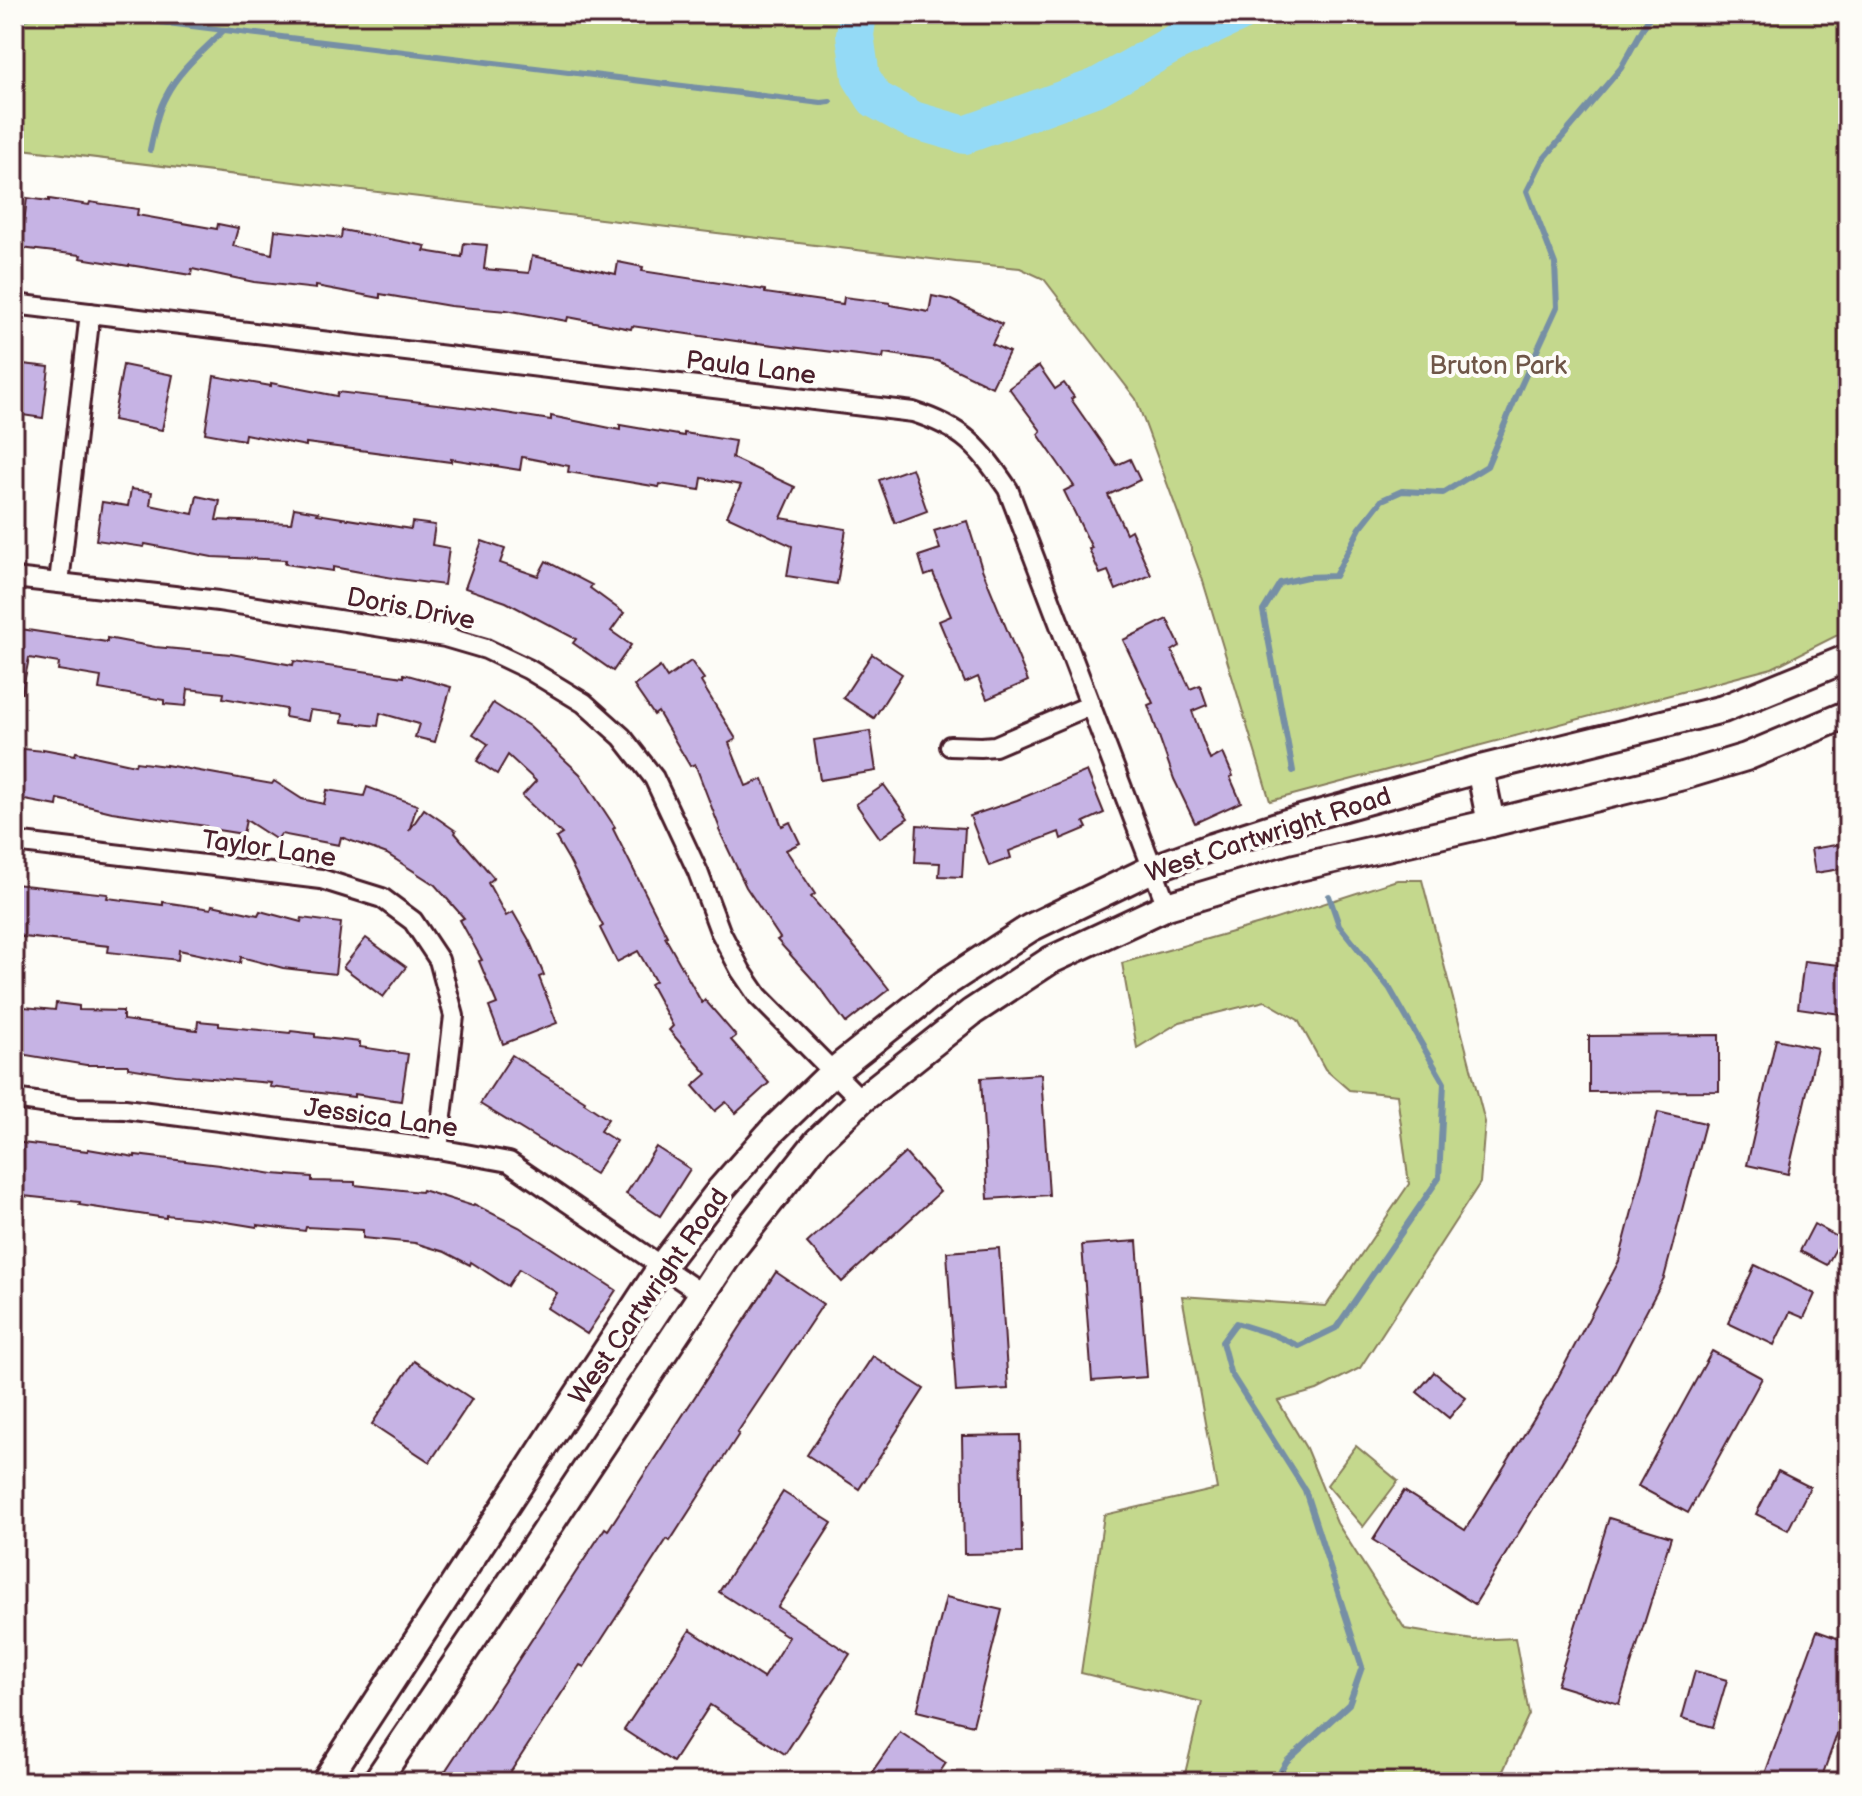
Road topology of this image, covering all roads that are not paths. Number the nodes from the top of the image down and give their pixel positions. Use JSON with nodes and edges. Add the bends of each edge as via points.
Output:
{"nodes":[{"id":1,"x":14,"y":304,"type":"edge"},
{"id":2,"x":90,"y":313,"type":"junction"},
{"id":3,"x":14,"y":578,"type":"edge"},
{"id":4,"x":59,"y":583,"type":"junction"},
{"id":5,"x":1848,"y":658,"type":"edge"},
{"id":6,"x":1091,"y":705,"type":"junction"},
{"id":7,"x":1848,"y":714,"type":"edge"},
{"id":8,"x":950,"y":746,"type":"dead end"},
{"id":9,"x":1480,"y":769,"type":"junction"},
{"id":10,"x":1491,"y":823,"type":"junction"},
{"id":11,"x":14,"y":842,"type":"edge"},
{"id":12,"x":1152,"y":869,"type":"junction"},
{"id":13,"x":1167,"y":906,"type":"junction"},
{"id":14,"x":833,"y":1072,"type":"junction"},
{"id":15,"x":14,"y":1099,"type":"edge"},
{"id":16,"x":861,"y":1100,"type":"junction"},
{"id":17,"x":438,"y":1149,"type":"junction"},
{"id":18,"x":662,"y":1266,"type":"junction"},
{"id":19,"x":702,"y":1294,"type":"junction"},
{"id":20,"x":348,"y":1745,"type":"junction"},
{"id":21,"x":381,"y":1776,"type":"edge"},
{"id":22,"x":325,"y":1782,"type":"edge"}],
"edges":[{"from":1,"to":2,"type":"street","name":"Paula Lane"},
{"from":2,"to":4,"type":"street"},
{"from":2,"to":6,"type":"street","name":"Paula Lane","via":[[913,412],[939,420],[972,442],[1008,489]]},
{"from":3,"to":4,"type":"street","name":"Doris Drive"},
{"from":4,"to":14,"type":"street","name":"Doris Drive","via":[[219,601],[445,637],[486,649],[584,703],[622,737],[654,778],[741,971],[758,996]]},
{"from":5,"to":9,"type":"main road","name":"West Cartwright Road","via":[[1723,709]]},
{"from":6,"to":8,"type":"street","via":[[995,746]]},
{"from":6,"to":12,"type":"street","name":"Paula Lane"},
{"from":7,"to":10,"type":"main road","name":"West Cartwright Road","via":[[1746,757]]},
{"from":9,"to":10,"type":"main road"},
{"from":9,"to":12,"type":"main road","name":"West Cartwright Road","via":[[1283,824]]},
{"from":10,"to":13,"type":"main road","name":"West Cartwright Road","via":[[1295,868]]},
{"from":11,"to":17,"type":"street","name":"Taylor Lane","via":[[321,879],[382,898],[413,921],[439,960],[454,1016]]},
{"from":12,"to":13,"type":"street","name":"Paula Lane"},
{"from":12,"to":14,"type":"main road","name":"West Cartwright Road","via":[[1030,928],[944,984]]},
{"from":13,"to":16,"type":"main road","name":"West Cartwright Road","via":[[1051,960],[972,1012]]},
{"from":14,"to":16,"type":"street","name":"Doris Drive"},
{"from":14,"to":18,"type":"main road","name":"West Cartwright Road","via":[[772,1131]]},
{"from":15,"to":17,"type":"street","name":"Jessica Lane"},
{"from":16,"to":19,"type":"main road","name":"West Cartwright Road","via":[[818,1141]]},
{"from":17,"to":18,"type":"street","name":"Jessica Lane","via":[[509,1162]]},
{"from":18,"to":19,"type":"street","name":"Jessica Lane"},
{"from":18,"to":20,"type":"main road","name":"West Cartwright Road"},
{"from":19,"to":21,"type":"main road","name":"West Cartwright Road"},
{"from":20,"to":21,"type":"main road"},
{"from":20,"to":22,"type":"main road","name":"West Cartwright Road"}]}
